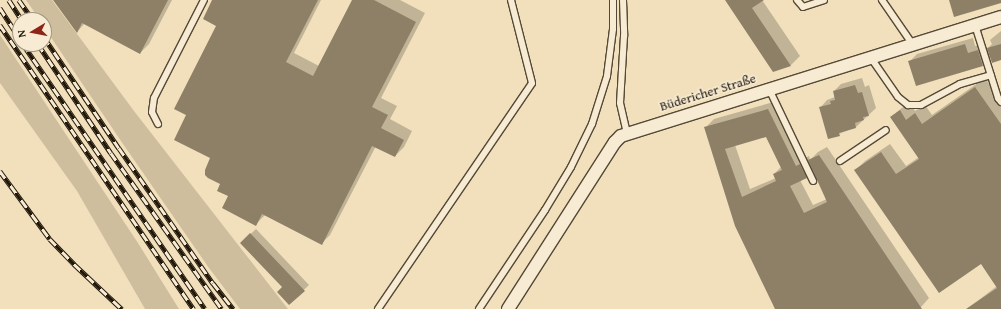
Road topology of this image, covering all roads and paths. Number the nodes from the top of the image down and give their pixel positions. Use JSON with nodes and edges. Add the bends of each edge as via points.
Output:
{"nodes":[{"id":1,"x":204,"y":0,"type":"edge"},
{"id":2,"x":511,"y":0,"type":"edge"},
{"id":3,"x":613,"y":0,"type":"edge"},
{"id":4,"x":623,"y":0,"type":"edge"},
{"id":5,"x":797,"y":0,"type":"edge"},
{"id":6,"x":824,"y":0,"type":"edge"},
{"id":7,"x":882,"y":0,"type":"edge"},
{"id":8,"x":1001,"y":17,"type":"edge"},
{"id":9,"x":975,"y":25,"type":"junction"},
{"id":10,"x":913,"y":45,"type":"junction"},
{"id":11,"x":871,"y":58,"type":"junction"},
{"id":12,"x":991,"y":75,"type":"junction"},
{"id":13,"x":768,"y":90,"type":"junction"},
{"id":14,"x":1001,"y":102,"type":"edge"},
{"id":15,"x":158,"y":124,"type":"dead end"},
{"id":16,"x":886,"y":130,"type":"dead end"},
{"id":17,"x":627,"y":133,"type":"junction"},
{"id":18,"x":840,"y":161,"type":"dead end"},
{"id":19,"x":813,"y":181,"type":"dead end"},
{"id":20,"x":378,"y":309,"type":"edge"},
{"id":21,"x":479,"y":309,"type":"edge"},
{"id":22,"x":508,"y":309,"type":"edge"}],
"edges":[{"from":1,"to":15,"type":"lane","via":[[154,98],[152,112]]},
{"from":2,"to":20,"type":"lane","via":[[532,83]]},
{"from":3,"to":21,"type":"lane","via":[[613,29],[607,76],[592,124],[572,167]]},
{"from":4,"to":17,"type":"lane","via":[[624,36],[620,103]]},
{"from":5,"to":6,"type":"lane","via":[[803,8]]},
{"from":7,"to":10,"type":"lane"},
{"from":8,"to":9,"type":"street","name":"Büdericher Straße"},
{"from":9,"to":10,"type":"street","name":"Büdericher Straße"},
{"from":9,"to":12,"type":"lane"},
{"from":10,"to":11,"type":"street","name":"Büdericher Straße"},
{"from":11,"to":12,"type":"lane","via":[[898,97],[908,105],[920,105],[960,84]]},
{"from":11,"to":13,"type":"street","name":"Büdericher Straße"},
{"from":12,"to":14,"type":"lane"},
{"from":13,"to":17,"type":"street","name":"Büdericher Straße"},
{"from":13,"to":19,"type":"lane"},
{"from":16,"to":18,"type":"lane"},
{"from":17,"to":22,"type":"street","name":"Büdericher Straße","via":[[615,142]]}]}
